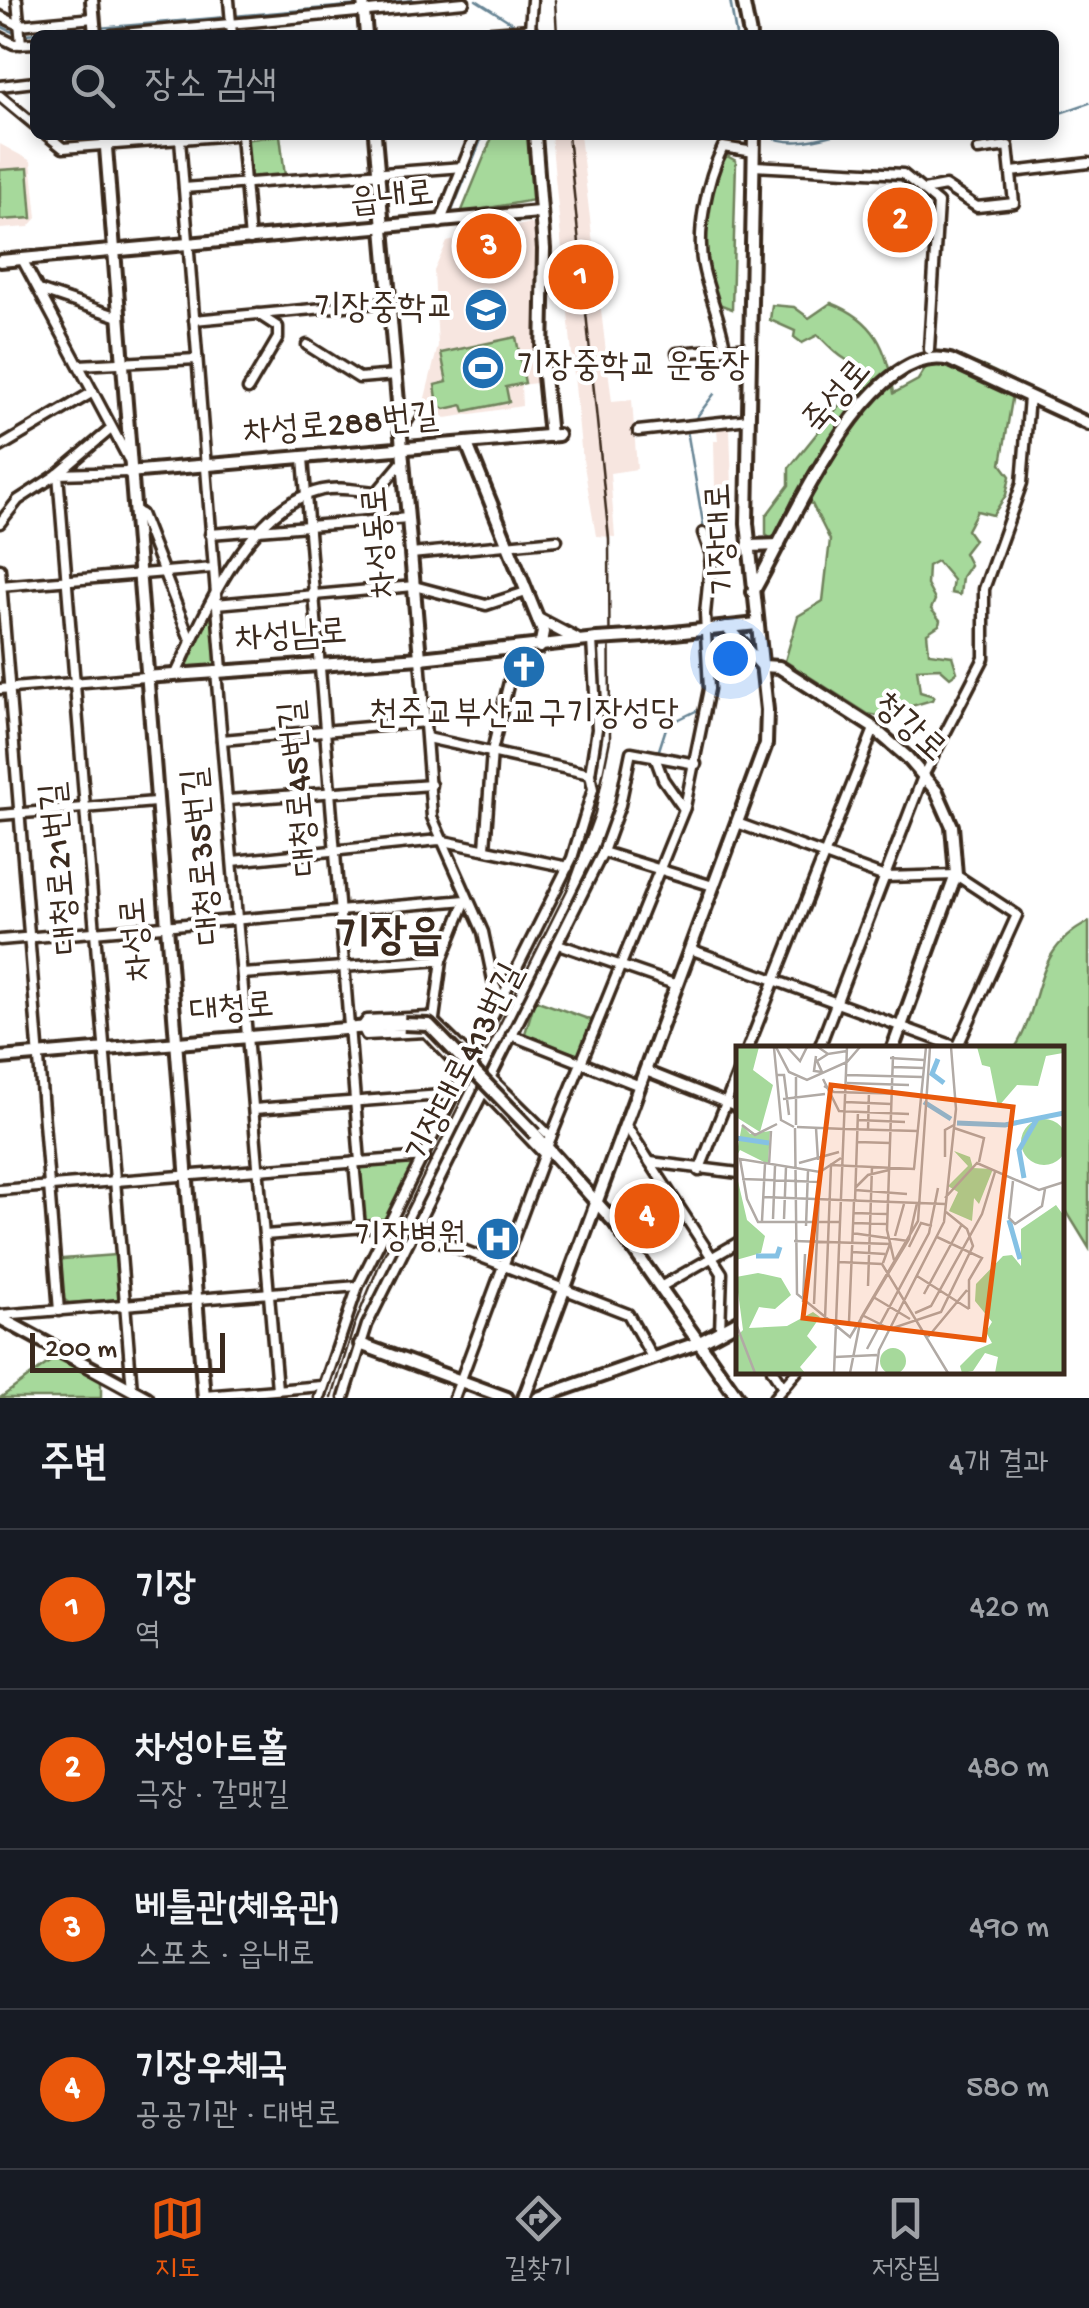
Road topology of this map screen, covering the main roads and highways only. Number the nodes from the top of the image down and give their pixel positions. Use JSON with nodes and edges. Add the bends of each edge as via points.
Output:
{"nodes":[{"id":1,"x":92,"y":0,"type":"edge"},
{"id":2,"x":742,"y":0,"type":"edge"},
{"id":3,"x":95,"y":30,"type":"edge"},
{"id":4,"x":749,"y":30,"type":"edge"},
{"id":5,"x":106,"y":140,"type":"edge"},
{"id":6,"x":375,"y":140,"type":"edge"},
{"id":7,"x":535,"y":140,"type":"edge"},
{"id":8,"x":754,"y":140,"type":"edge"},
{"id":9,"x":540,"y":212,"type":"junction"},
{"id":10,"x":383,"y":229,"type":"junction"},
{"id":11,"x":114,"y":252,"type":"junction"},
{"id":12,"x":0,"y":261,"type":"edge"},
{"id":13,"x":1089,"y":424,"type":"edge"},
{"id":14,"x":467,"y":444,"type":"junction"},
{"id":15,"x":402,"y":455,"type":"junction"},
{"id":16,"x":128,"y":472,"type":"junction"},
{"id":17,"x":778,"y":545,"type":"junction"},
{"id":18,"x":748,"y":546,"type":"junction"},
{"id":19,"x":753,"y":593,"type":"junction"},
{"id":20,"x":537,"y":618,"type":"junction"},
{"id":21,"x":757,"y":624,"type":"junction"},
{"id":22,"x":727,"y":627,"type":"junction"},
{"id":23,"x":592,"y":640,"type":"junction"},
{"id":24,"x":540,"y":647,"type":"junction"},
{"id":25,"x":420,"y":658,"type":"junction"},
{"id":26,"x":763,"y":666,"type":"junction"},
{"id":27,"x":145,"y":677,"type":"junction"},
{"id":28,"x":175,"y":1043,"type":"junction"},
{"id":29,"x":894,"y":1046,"type":"edge"},
{"id":30,"x":0,"y":1058,"type":"edge"},
{"id":31,"x":596,"y":1200,"type":"junction"},
{"id":32,"x":0,"y":1317,"type":"edge"},
{"id":33,"x":736,"y":1323,"type":"edge"},
{"id":34,"x":700,"y":1342,"type":"junction"},
{"id":35,"x":360,"y":1344,"type":"road end"},
{"id":36,"x":204,"y":1397,"type":"edge"},
{"id":37,"x":147,"y":1398,"type":"edge"},
{"id":38,"x":507,"y":1398,"type":"edge"},
{"id":39,"x":524,"y":1398,"type":"edge"},
{"id":40,"x":538,"y":1398,"type":"edge"},
{"id":41,"x":738,"y":1398,"type":"edge"}],
"edges":[{"from":1,"to":3,"type":"main road"},
{"from":2,"to":4,"type":"main road"},
{"from":5,"to":11,"type":"main road","name":"차성로"},
{"from":6,"to":10,"type":"main road","name":"차성동로"},
{"from":7,"to":9,"type":"main road"},
{"from":8,"to":18,"type":"main road","name":"기장대로"},
{"from":9,"to":10,"type":"main road","name":"읍내로"},
{"from":9,"to":14,"type":"main road","name":"차성로288번길","via":[[542,356],[554,436]]},
{"from":10,"to":11,"type":"main road","name":"읍내로"},
{"from":10,"to":15,"type":"main road","name":"차성동로"},
{"from":11,"to":12,"type":"main road","name":"읍내로"},
{"from":11,"to":16,"type":"main road","name":"차성로"},
{"from":13,"to":17,"type":"main road","name":"죽성로","via":[[950,360],[908,364],[827,454]]},
{"from":14,"to":15,"type":"main road","name":"차성로288번길"},
{"from":14,"to":20,"type":"main road"},
{"from":15,"to":16,"type":"main road","name":"차성로288번길"},
{"from":15,"to":25,"type":"main road","name":"차성동로"},
{"from":16,"to":27,"type":"main road","name":"차성로"},
{"from":17,"to":18,"type":"main road"},
{"from":17,"to":19,"type":"main road","name":"죽성로"},
{"from":18,"to":19,"type":"main road","name":"기장대로"},
{"from":19,"to":21,"type":"main road","name":"기장대로"},
{"from":20,"to":23,"type":"main road","via":[[562,634]]},
{"from":20,"to":24,"type":"main road","via":[[544,635]]},
{"from":21,"to":22,"type":"main road","name":"차성남로"},
{"from":21,"to":26,"type":"main road","name":"기장대로"},
{"from":22,"to":23,"type":"main road","name":"차성남로","bridge":true},
{"from":22,"to":26,"type":"main road"},
{"from":23,"to":24,"type":"main road","name":"차성남로"},
{"from":24,"to":25,"type":"main road","name":"차성남로"},
{"from":25,"to":27,"type":"main road","name":"차성남로"},
{"from":26,"to":29,"type":"main road","name":"청강로","via":[[779,668],[874,728],[924,774],[948,813],[956,876]]},
{"from":26,"to":31,"type":"main road","name":"기장대로","via":[[766,744]]},
{"from":27,"to":28,"type":"main road","name":"차성로"},
{"from":28,"to":30,"type":"main road","name":"대청로"},
{"from":28,"to":31,"type":"main road","name":"대청로","bridge":true,"via":[[430,1025]]},
{"from":28,"to":36,"type":"main road","name":"차성로"},
{"from":31,"to":34,"type":"main road"},
{"from":31,"to":39,"type":"main road","name":"기장대로"},
{"from":32,"to":37,"type":"main road"},
{"from":33,"to":34,"type":"main road"},
{"from":34,"to":40,"type":"main road"},
{"from":34,"to":41,"type":"main road"},
{"from":35,"to":38,"type":"main road"}]}
